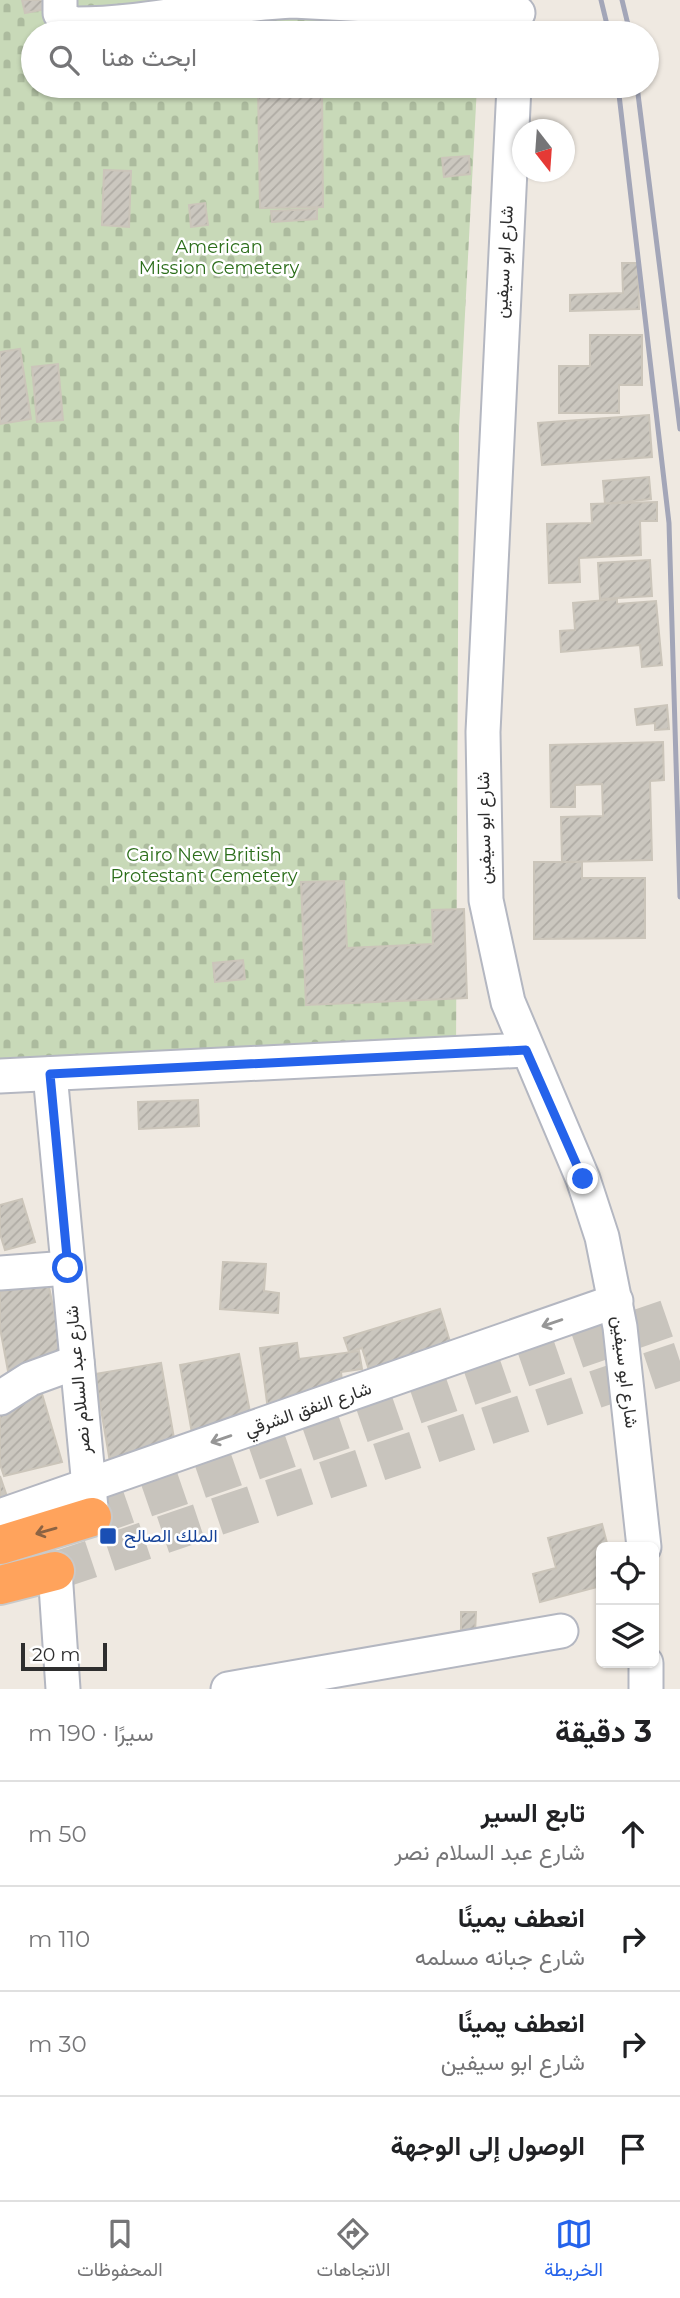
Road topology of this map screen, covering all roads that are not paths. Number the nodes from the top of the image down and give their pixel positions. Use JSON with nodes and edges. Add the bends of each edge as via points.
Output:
{"nodes":[{"id":1,"x":60,"y":0,"type":"edge"},
{"id":2,"x":173,"y":8,"type":"edge"},
{"id":3,"x":517,"y":15,"type":"edge"},
{"id":4,"x":66,"y":21,"type":"edge"},
{"id":5,"x":141,"y":21,"type":"edge"},
{"id":6,"x":512,"y":98,"type":"edge"},
{"id":7,"x":526,"y":1050,"type":"junction"},
{"id":8,"x":50,"y":1074,"type":"junction"},
{"id":9,"x":0,"y":1076,"type":"edge"},
{"id":10,"x":68,"y":1268,"type":"junction"},
{"id":11,"x":0,"y":1273,"type":"edge"},
{"id":12,"x":616,"y":1301,"type":"junction"},
{"id":13,"x":77,"y":1362,"type":"junction"},
{"id":14,"x":0,"y":1398,"type":"edge"},
{"id":15,"x":90,"y":1502,"type":"junction"},
{"id":16,"x":0,"y":1516,"type":"edge"},
{"id":17,"x":643,"y":1542,"type":"edge"},
{"id":18,"x":0,"y":1545,"type":"edge"},
{"id":19,"x":55,"y":1570,"type":"joint"},
{"id":20,"x":0,"y":1585,"type":"edge"},
{"id":21,"x":561,"y":1631,"type":"dead end"},
{"id":22,"x":646,"y":1668,"type":"edge"},
{"id":23,"x":63,"y":1689,"type":"edge"},
{"id":24,"x":228,"y":1689,"type":"edge"},
{"id":25,"x":646,"y":1689,"type":"edge"}],
"edges":[{"from":1,"to":4,"type":"street","via":[[60,13]]},
{"from":2,"to":3,"type":"street","via":[[293,1]]},
{"from":2,"to":5,"type":"street"},
{"from":6,"to":7,"type":"street","name":"شارع ابو سيفين","via":[[483,814],[486,900],[508,1002]]},
{"from":7,"to":8,"type":"street"},
{"from":7,"to":12,"type":"street","name":"شارع ابو سيفين","via":[[583,1179]]},
{"from":8,"to":9,"type":"street"},
{"from":8,"to":10,"type":"street","name":"شارع عبد السلام نصر"},
{"from":10,"to":11,"type":"street"},
{"from":10,"to":13,"type":"street","name":"شارع عبد السلام نصر"},
{"from":12,"to":15,"type":"street","name":"شارع النفق الشرقي","one_way":true},
{"from":12,"to":17,"type":"street","name":"شارع ابو سيفين"},
{"from":13,"to":14,"type":"street","via":[[30,1379]]},
{"from":13,"to":15,"type":"street","name":"شارع عبد السلام نصر"},
{"from":15,"to":16,"type":"street","name":"شارع النفق الشرقي"},
{"from":15,"to":18,"type":"highway","one_way":true},
{"from":19,"to":20,"type":"highway"},
{"from":19,"to":23,"type":"street"},
{"from":21,"to":24,"type":"street"},
{"from":22,"to":25,"type":"street"}]}
